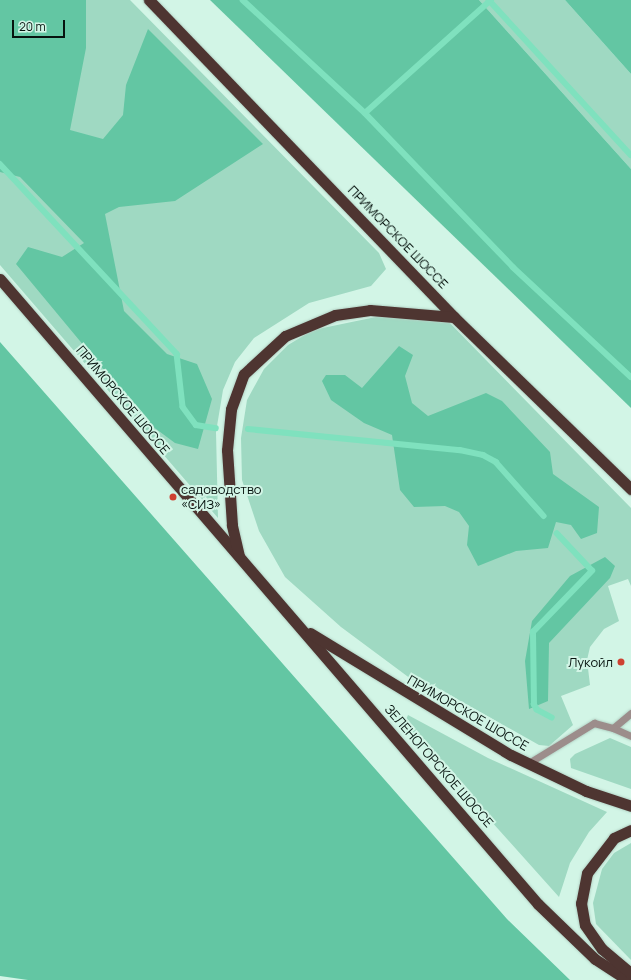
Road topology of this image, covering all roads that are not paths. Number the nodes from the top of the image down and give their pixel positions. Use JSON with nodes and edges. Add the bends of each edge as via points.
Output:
{"nodes":[{"id":1,"x":149,"y":0,"type":"edge"},
{"id":2,"x":0,"y":279,"type":"edge"},
{"id":3,"x":454,"y":317,"type":"junction"},
{"id":4,"x":631,"y":489,"type":"edge"},
{"id":5,"x":240,"y":559,"type":"junction"},
{"id":6,"x":300,"y":626,"type":"junction"},
{"id":7,"x":631,"y":713,"type":"edge"},
{"id":8,"x":613,"y":728,"type":"junction"},
{"id":9,"x":631,"y":736,"type":"edge"},
{"id":10,"x":527,"y":764,"type":"junction"},
{"id":11,"x":631,"y":806,"type":"edge"},
{"id":12,"x":631,"y":830,"type":"edge"},
{"id":13,"x":631,"y":973,"type":"edge"},
{"id":14,"x":628,"y":980,"type":"edge"}],
"edges":[{"from":1,"to":3,"type":"highway","name":"ПРИМОРСКОЕ ШОССЕ"},
{"from":2,"to":5,"type":"highway","name":"ПРИМОРСКОЕ ШОССЕ"},
{"from":3,"to":4,"type":"highway","name":"ПРИМОРСКОЕ ШОССЕ"},
{"from":3,"to":5,"type":"highway","via":[[370,310],[335,314],[285,336],[244,374],[231,409],[227,450],[232,525]]},
{"from":5,"to":6,"type":"highway","name":"ЗЕЛЕНОГОРСКОЕ ШОССЕ"},
{"from":6,"to":10,"type":"highway","name":"ПРИМОРСКОЕ ШОССЕ","via":[[388,683]]},
{"from":6,"to":14,"type":"highway","name":"ЗЕЛЕНОГОРСКОЕ ШОССЕ","via":[[538,904],[595,959]]},
{"from":7,"to":8,"type":"lane"},
{"from":8,"to":9,"type":"lane"},
{"from":8,"to":10,"type":"lane","via":[[594,723]]},
{"from":10,"to":11,"type":"highway","name":"ПРИМОРСКОЕ ШОССЕ","via":[[586,791]]},
{"from":12,"to":13,"type":"highway","via":[[614,838],[587,873],[581,903],[585,925],[602,950]]}]}
